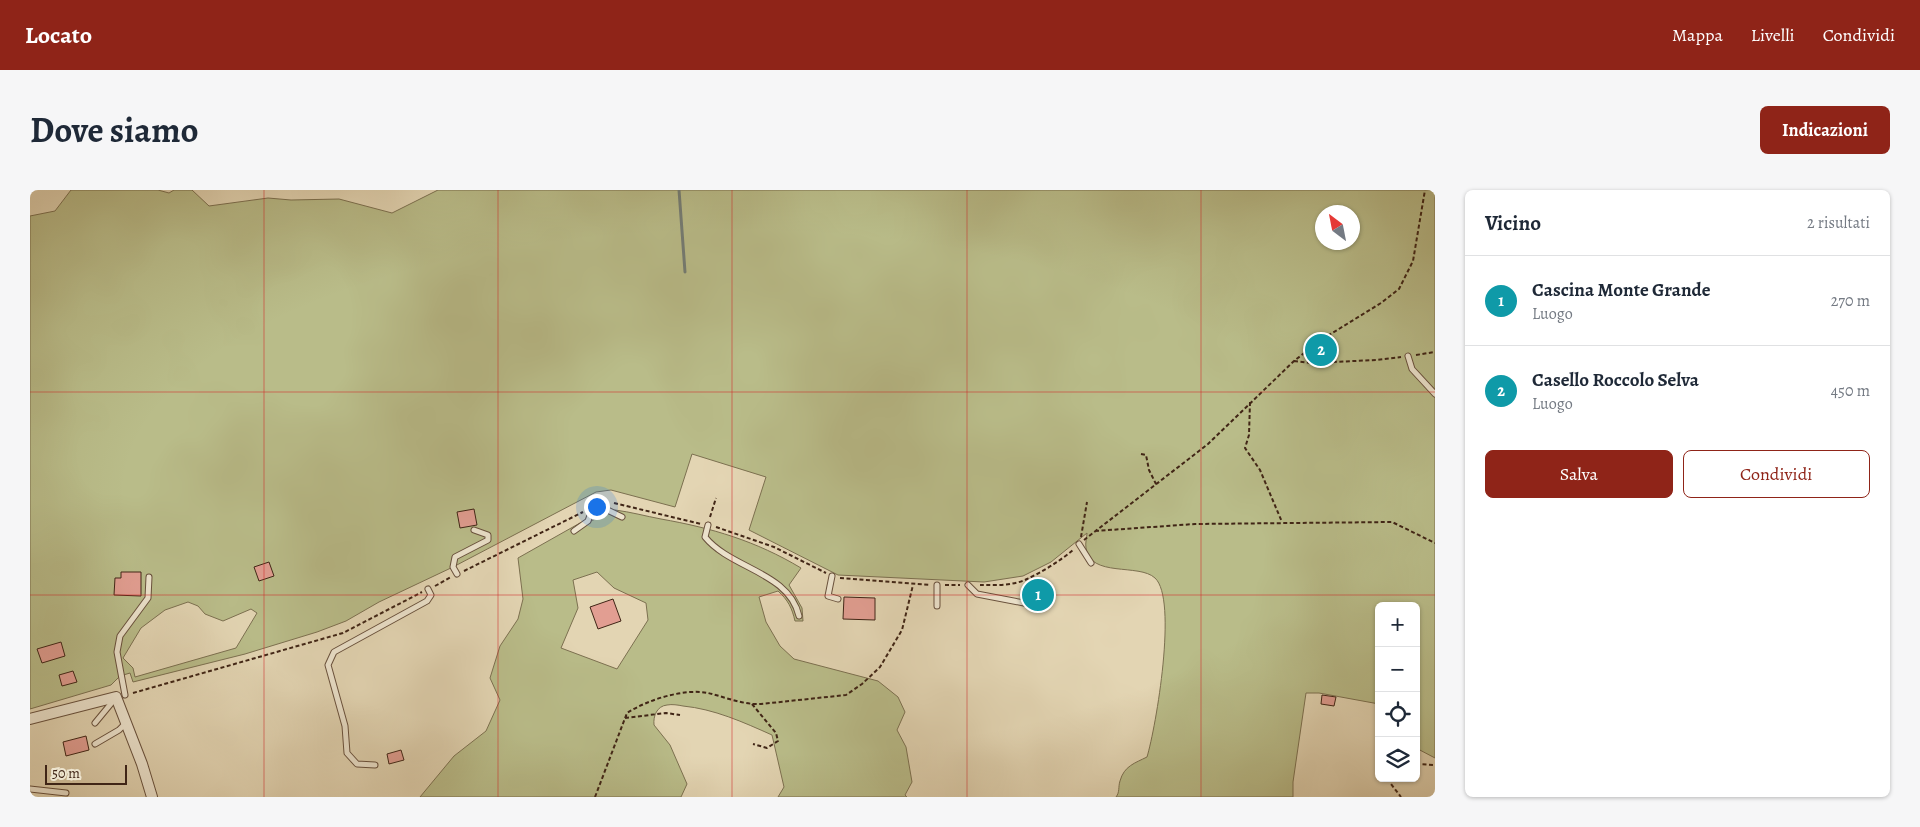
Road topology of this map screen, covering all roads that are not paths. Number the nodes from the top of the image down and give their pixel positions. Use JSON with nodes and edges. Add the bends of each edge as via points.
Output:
{"nodes":[{"id":1,"x":1408,"y":356,"type":"road end"},
{"id":2,"x":1435,"y":394,"type":"edge"},
{"id":3,"x":622,"y":517,"type":"dead end"},
{"id":4,"x":708,"y":525,"type":"road end"},
{"id":5,"x":474,"y":530,"type":"dead end"},
{"id":6,"x":574,"y":531,"type":"dead end"},
{"id":7,"x":1079,"y":544,"type":"road end"},
{"id":8,"x":1091,"y":563,"type":"dead end"},
{"id":9,"x":457,"y":574,"type":"dead end"},
{"id":10,"x":832,"y":576,"type":"dead end"},
{"id":11,"x":149,"y":577,"type":"dead end"},
{"id":12,"x":937,"y":585,"type":"dead end"},
{"id":13,"x":968,"y":585,"type":"dead end"},
{"id":14,"x":428,"y":590,"type":"dead end"},
{"id":15,"x":838,"y":599,"type":"dead end"},
{"id":16,"x":1024,"y":603,"type":"dead end"},
{"id":17,"x":937,"y":606,"type":"dead end"},
{"id":18,"x":799,"y":616,"type":"dead end"},
{"id":19,"x":120,"y":696,"type":"junction"},
{"id":20,"x":30,"y":719,"type":"edge"},
{"id":21,"x":96,"y":723,"type":"dead end"},
{"id":22,"x":126,"y":723,"type":"junction"},
{"id":23,"x":95,"y":744,"type":"dead end"},
{"id":24,"x":375,"y":765,"type":"dead end"},
{"id":25,"x":30,"y":789,"type":"edge"},
{"id":26,"x":66,"y":793,"type":"dead end"},
{"id":27,"x":152,"y":797,"type":"edge"}],
"edges":[{"from":1,"to":2,"type":"lane","via":[[1412,369]]},
{"from":3,"to":6,"type":"lane","via":[[595,506],[588,521]]},
{"from":4,"to":18,"type":"lane","via":[[705,537],[714,548],[774,581],[789,594]]},
{"from":5,"to":9,"type":"lane","via":[[488,535],[488,540],[455,557],[453,567]]},
{"from":7,"to":8,"type":"lane"},
{"from":10,"to":15,"type":"lane","via":[[828,596]]},
{"from":11,"to":19,"type":"lane","via":[[148,598],[120,636],[117,652]]},
{"from":12,"to":17,"type":"lane"},
{"from":13,"to":16,"type":"lane","via":[[977,594]]},
{"from":14,"to":24,"type":"lane","via":[[431,595],[427,600],[334,652],[328,665],[344,726],[347,753],[356,764]]},
{"from":19,"to":20,"type":"street"},
{"from":19,"to":21,"type":"lane"},
{"from":19,"to":22,"type":"street"},
{"from":22,"to":23,"type":"lane"},
{"from":22,"to":27,"type":"street"},
{"from":25,"to":26,"type":"lane"}]}
